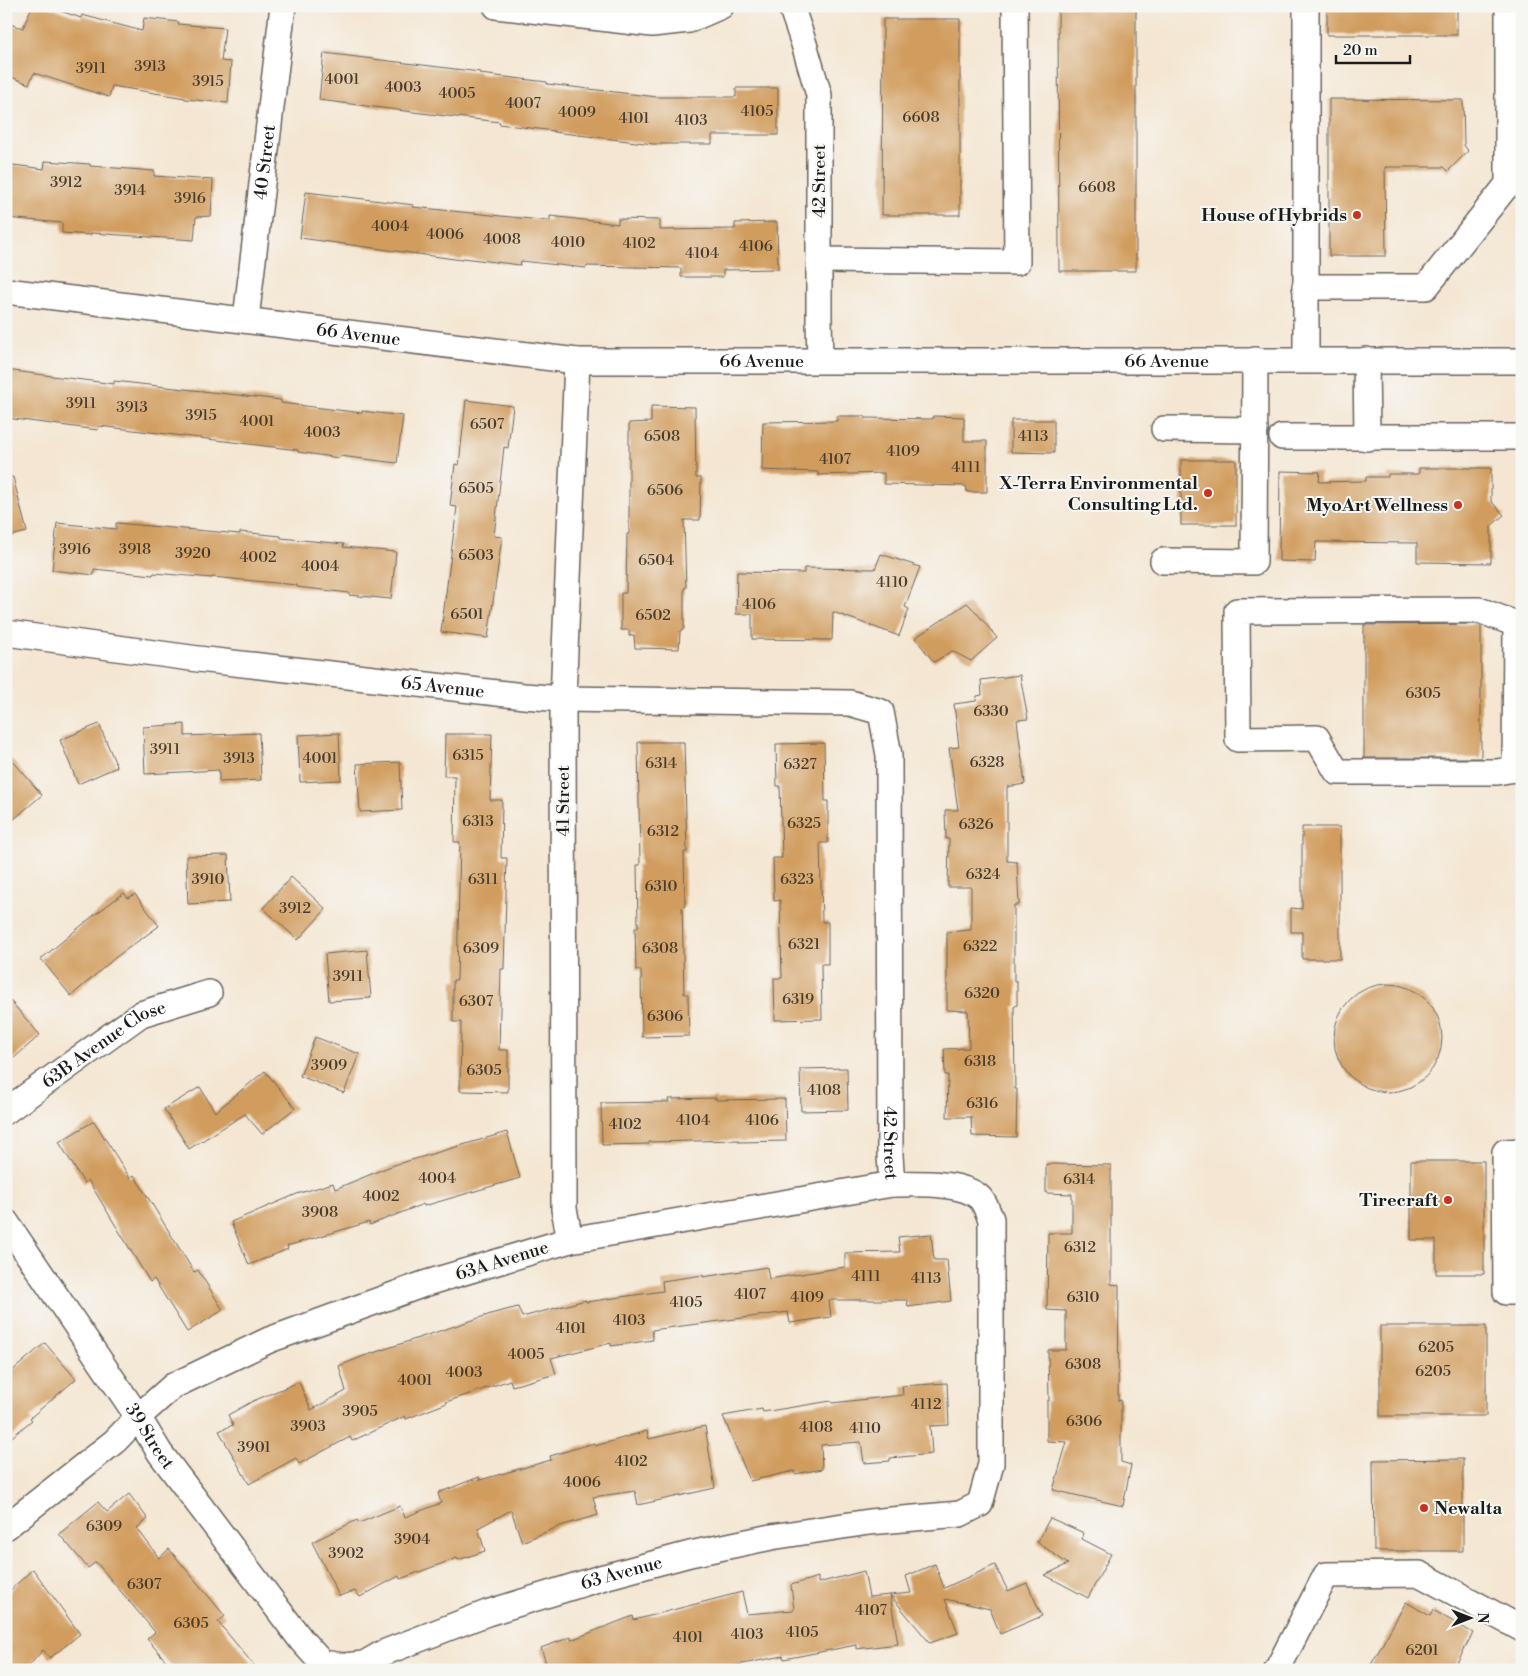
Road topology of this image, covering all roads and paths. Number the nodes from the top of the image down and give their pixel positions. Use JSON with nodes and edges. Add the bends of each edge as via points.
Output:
{"nodes":[{"id":1,"x":284,"y":6,"type":"edge"},
{"id":2,"x":496,"y":6,"type":"edge"},
{"id":3,"x":721,"y":6,"type":"edge"},
{"id":4,"x":791,"y":6,"type":"edge"},
{"id":5,"x":1015,"y":6,"type":"edge"},
{"id":6,"x":1306,"y":6,"type":"edge"},
{"id":7,"x":1508,"y":6,"type":"edge"},
{"id":8,"x":1515,"y":184,"type":"edge"},
{"id":9,"x":819,"y":260,"type":"junction"},
{"id":10,"x":1305,"y":287,"type":"junction"},
{"id":11,"x":6,"y":291,"type":"edge"},
{"id":12,"x":246,"y":319,"type":"junction"},
{"id":13,"x":820,"y":360,"type":"junction"},
{"id":14,"x":1255,"y":360,"type":"junction"},
{"id":15,"x":1306,"y":360,"type":"junction"},
{"id":16,"x":1366,"y":360,"type":"junction"},
{"id":17,"x":577,"y":361,"type":"junction"},
{"id":18,"x":1522,"y":361,"type":"edge"},
{"id":19,"x":1164,"y":429,"type":"dead end"},
{"id":20,"x":1255,"y":430,"type":"junction"},
{"id":21,"x":1282,"y":437,"type":"dead end"},
{"id":22,"x":1522,"y":437,"type":"edge"},
{"id":23,"x":1367,"y":438,"type":"junction"},
{"id":24,"x":1163,"y":561,"type":"dead end"},
{"id":25,"x":1519,"y":624,"type":"edge"},
{"id":26,"x":6,"y":633,"type":"edge"},
{"id":27,"x":563,"y":698,"type":"junction"},
{"id":28,"x":881,"y":712,"type":"joint"},
{"id":29,"x":1519,"y":769,"type":"edge"},
{"id":30,"x":209,"y":993,"type":"dead end"},
{"id":31,"x":6,"y":1111,"type":"edge"},
{"id":32,"x":1522,"y":1151,"type":"edge"},
{"id":33,"x":892,"y":1184,"type":"junction"},
{"id":34,"x":6,"y":1222,"type":"edge"},
{"id":35,"x":570,"y":1240,"type":"junction"},
{"id":36,"x":1522,"y":1292,"type":"edge"},
{"id":37,"x":138,"y":1417,"type":"junction"},
{"id":38,"x":960,"y":1514,"type":"joint"},
{"id":39,"x":6,"y":1527,"type":"edge"},
{"id":40,"x":1522,"y":1629,"type":"edge"},
{"id":41,"x":302,"y":1641,"type":"joint"},
{"id":42,"x":1279,"y":1669,"type":"edge"}],
"edges":[{"from":1,"to":12,"type":"street","name":"40 Street"},
{"from":2,"to":3,"type":"street","via":[[652,24],[689,20]]},
{"from":4,"to":9,"type":"street","name":"42 Street","via":[[819,95]]},
{"from":5,"to":9,"type":"street","via":[[1017,262]]},
{"from":6,"to":10,"type":"street"},
{"from":7,"to":8,"type":"street"},
{"from":8,"to":10,"type":"street","via":[[1426,288]]},
{"from":9,"to":13,"type":"street","name":"42 Street"},
{"from":10,"to":15,"type":"street"},
{"from":11,"to":12,"type":"street","name":"66 Avenue"},
{"from":12,"to":17,"type":"street","name":"66 Avenue"},
{"from":13,"to":14,"type":"street","name":"66 Avenue"},
{"from":13,"to":17,"type":"street","name":"66 Avenue"},
{"from":14,"to":15,"type":"street","name":"66 Avenue"},
{"from":14,"to":20,"type":"street"},
{"from":15,"to":16,"type":"street","name":"66 Avenue"},
{"from":16,"to":18,"type":"street","name":"66 Avenue"},
{"from":16,"to":23,"type":"street"},
{"from":17,"to":27,"type":"street","name":"41 Street"},
{"from":19,"to":20,"type":"street"},
{"from":20,"to":24,"type":"street","via":[[1254,562]]},
{"from":21,"to":23,"type":"street"},
{"from":22,"to":23,"type":"street"},
{"from":25,"to":29,"type":"street"},
{"from":25,"to":29,"type":"street","via":[[1479,610],[1237,611],[1238,739],[1317,738],[1338,772],[1497,772]]},
{"from":26,"to":27,"type":"street","name":"65 Avenue","via":[[198,659]]},
{"from":27,"to":28,"type":"street","name":"65 Avenue","via":[[850,703]]},
{"from":27,"to":35,"type":"street","name":"41 Street","via":[[564,1209]]},
{"from":28,"to":33,"type":"street","name":"42 Street","via":[[889,755]]},
{"from":30,"to":31,"type":"street","name":"63B Avenue Close","via":[[141,1014]]},
{"from":32,"to":36,"type":"street","via":[[1505,1152],[1506,1292]]},
{"from":33,"to":35,"type":"street","name":"63A Avenue"},
{"from":33,"to":38,"type":"street","name":"42 Street","via":[[964,1189],[980,1199],[990,1219],[991,1464],[980,1504]]},
{"from":34,"to":37,"type":"street","name":"39 Street"},
{"from":35,"to":37,"type":"street","name":"63A Avenue","via":[[424,1284],[269,1340],[172,1386]]},
{"from":37,"to":39,"type":"street","name":"63A Avenue","via":[[115,1440]]},
{"from":37,"to":41,"type":"street","name":"39 Street","via":[[160,1453]]},
{"from":38,"to":41,"type":"street","name":"63 Avenue","via":[[869,1522],[690,1554],[487,1613],[383,1653],[364,1664],[322,1663]]},
{"from":40,"to":42,"type":"street","via":[[1420,1574],[1326,1575]]}]}
